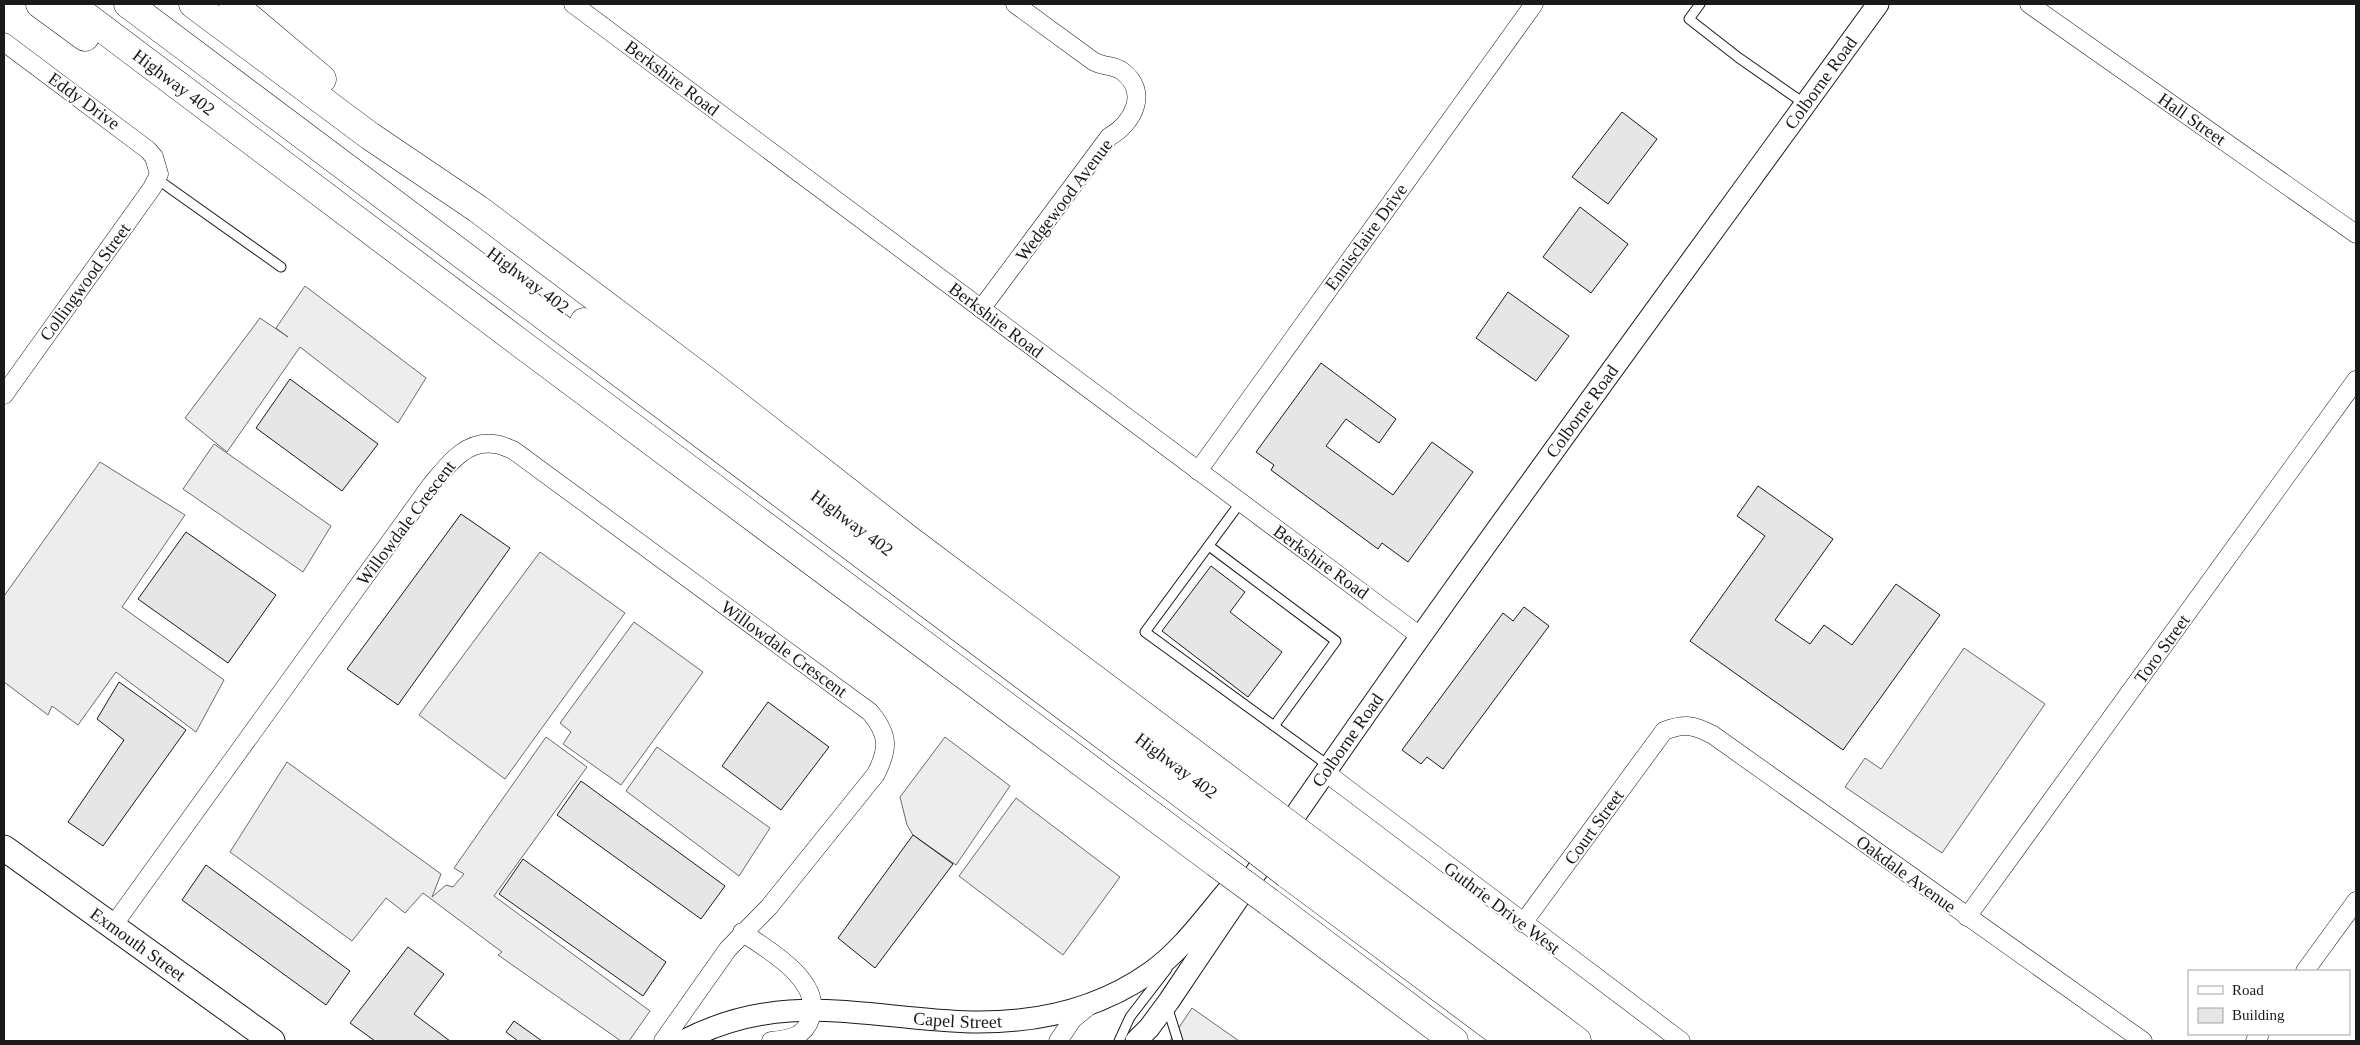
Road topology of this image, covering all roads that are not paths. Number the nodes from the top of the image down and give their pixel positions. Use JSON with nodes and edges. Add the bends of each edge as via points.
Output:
{"nodes":[{"id":1,"x":40,"y":4,"type":"edge"},
{"id":2,"x":70,"y":4,"type":"edge"},
{"id":3,"x":128,"y":4,"type":"edge"},
{"id":4,"x":160,"y":4,"type":"edge"},
{"id":5,"x":193,"y":4,"type":"edge"},
{"id":6,"x":233,"y":4,"type":"edge"},
{"id":7,"x":573,"y":4,"type":"edge"},
{"id":8,"x":1016,"y":4,"type":"edge"},
{"id":9,"x":1700,"y":4,"type":"edge"},
{"id":10,"x":1878,"y":4,"type":"edge"},
{"id":11,"x":2029,"y":4,"type":"edge"},
{"id":12,"x":1528,"y":6,"type":"edge"},
{"id":13,"x":4,"y":42,"type":"edge"},
{"id":14,"x":1805,"y":105,"type":"junction"},
{"id":15,"x":157,"y":172,"type":"junction"},
{"id":16,"x":478,"y":210,"type":"junction"},
{"id":17,"x":2356,"y":234,"type":"edge"},
{"id":18,"x":281,"y":267,"type":"dead end"},
{"id":19,"x":982,"y":310,"type":"junction"},
{"id":20,"x":520,"y":343,"type":"junction"},
{"id":21,"x":2356,"y":380,"type":"edge"},
{"id":22,"x":4,"y":395,"type":"edge"},
{"id":23,"x":1198,"y":471,"type":"junction"},
{"id":24,"x":1240,"y":503,"type":"junction"},
{"id":25,"x":1209,"y":546,"type":"junction"},
{"id":26,"x":1420,"y":636,"type":"junction"},
{"id":27,"x":1274,"y":726,"type":"junction"},
{"id":28,"x":1664,"y":731,"type":"joint"},
{"id":29,"x":1327,"y":769,"type":"junction"},
{"id":30,"x":1249,"y":820,"type":"junction"},
{"id":31,"x":1290,"y":821,"type":"junction"},
{"id":32,"x":4,"y":848,"type":"edge"},
{"id":33,"x":1300,"y":858,"type":"junction"},
{"id":34,"x":2356,"y":900,"type":"edge"},
{"id":35,"x":1967,"y":917,"type":"junction"},
{"id":36,"x":1523,"y":923,"type":"junction"},
{"id":37,"x":112,"y":926,"type":"junction"},
{"id":38,"x":742,"y":932,"type":"junction"},
{"id":39,"x":1181,"y":945,"type":"junction"},
{"id":40,"x":2306,"y":970,"type":"edge"},
{"id":41,"x":1100,"y":998,"type":"junction"},
{"id":42,"x":1167,"y":1004,"type":"junction"},
{"id":43,"x":813,"y":1009,"type":"junction"},
{"id":44,"x":272,"y":1041,"type":"edge"},
{"id":45,"x":663,"y":1041,"type":"edge"},
{"id":46,"x":683,"y":1041,"type":"edge"},
{"id":47,"x":771,"y":1041,"type":"edge"},
{"id":48,"x":1058,"y":1041,"type":"edge"},
{"id":49,"x":1118,"y":1041,"type":"edge"},
{"id":50,"x":1136,"y":1041,"type":"edge"},
{"id":51,"x":1178,"y":1041,"type":"edge"},
{"id":52,"x":1454,"y":1041,"type":"edge"},
{"id":53,"x":1511,"y":1041,"type":"edge"},
{"id":54,"x":1544,"y":1041,"type":"edge"},
{"id":55,"x":1577,"y":1041,"type":"edge"},
{"id":56,"x":1681,"y":1041,"type":"edge"},
{"id":57,"x":2143,"y":1041,"type":"edge"}],
"edges":[{"from":1,"to":20,"type":"highway","via":[[319,212]]},
{"from":2,"to":20,"type":"highway","name":"Highway 402"},
{"from":3,"to":30,"type":"highway"},
{"from":4,"to":30,"type":"highway","name":"Highway 402"},
{"from":5,"to":16,"type":"highway","via":[[370,136]]},
{"from":6,"to":16,"type":"highway"},
{"from":7,"to":19,"type":"street","name":"Berkshire Road"},
{"from":8,"to":19,"type":"street","name":"Wedgewood Avenue","via":[[1093,61],[1122,71],[1133,84],[1136,103],[1130,120],[1109,137]]},
{"from":9,"to":14,"type":"lane","via":[[1689,19]]},
{"from":10,"to":14,"type":"street","name":"Colborne Road"},
{"from":11,"to":17,"type":"street","name":"Hall Street"},
{"from":12,"to":23,"type":"street","name":"Ennisclaire Drive"},
{"from":13,"to":15,"type":"street","name":"Eddy Drive","via":[[148,150]]},
{"from":14,"to":26,"type":"street","name":"Colborne Road"},
{"from":15,"to":18,"type":"lane"},
{"from":15,"to":22,"type":"street","name":"Collingwood Street"},
{"from":16,"to":30,"type":"highway","via":[[908,539]]},
{"from":19,"to":23,"type":"street","name":"Berkshire Road"},
{"from":20,"to":52,"type":"highway","name":"Highway 402","bridge":true},
{"from":21,"to":35,"type":"street","name":"Toro Street"},
{"from":23,"to":24,"type":"street","name":"Berkshire Road"},
{"from":24,"to":25,"type":"lane"},
{"from":24,"to":26,"type":"street","name":"Berkshire Road"},
{"from":25,"to":27,"type":"lane","via":[[1336,641]]},
{"from":25,"to":27,"type":"lane","via":[[1145,632]]},
{"from":26,"to":29,"type":"street","name":"Colborne Road"},
{"from":27,"to":29,"type":"lane"},
{"from":28,"to":35,"type":"street","name":"Oakdale Avenue","via":[[1695,726],[1713,735]]},
{"from":28,"to":36,"type":"street","name":"Court Street"},
{"from":29,"to":31,"type":"street","name":"Colborne Road"},
{"from":29,"to":36,"type":"street","name":"Guthrie Drive West"},
{"from":30,"to":33,"type":"highway","name":"Highway 402","bridge":true},
{"from":31,"to":39,"type":"street","name":"Colborne Road"},
{"from":31,"to":42,"type":"street","name":"Colborne Road"},
{"from":32,"to":37,"type":"main road","name":"Exmouth Street"},
{"from":33,"to":53,"type":"highway"},
{"from":33,"to":54,"type":"highway","name":"Highway 402"},
{"from":33,"to":55,"type":"highway"},
{"from":34,"to":40,"type":"street"},
{"from":35,"to":57,"type":"street","name":"Oakdale Avenue"},
{"from":36,"to":56,"type":"street","name":"Guthrie Drive West"},
{"from":37,"to":38,"type":"street","name":"Willowdale Crescent","via":[[431,485],[462,452],[494,444],[513,450],[870,712],[881,726],[886,755],[876,774],[769,907]]},
{"from":37,"to":44,"type":"main road","name":"Exmouth Street"},
{"from":38,"to":43,"type":"street","via":[[782,961],[807,985]]},
{"from":38,"to":45,"type":"street"},
{"from":39,"to":41,"type":"street","name":"Colborne Road","via":[[1150,973]]},
{"from":39,"to":49,"type":"lane","via":[[1163,975],[1130,1017]]},
{"from":41,"to":43,"type":"street","name":"Capel Street","via":[[1054,1016],[992,1021]]},
{"from":41,"to":48,"type":"street","name":"Colborne Road","via":[[1073,1019]]},
{"from":42,"to":50,"type":"street","name":"Colborne Road"},
{"from":42,"to":51,"type":"lane"},
{"from":43,"to":46,"type":"street","name":"Capel Street","via":[[744,1017]]},
{"from":43,"to":47,"type":"street","via":[[810,1023],[803,1033],[794,1038]]}]}
